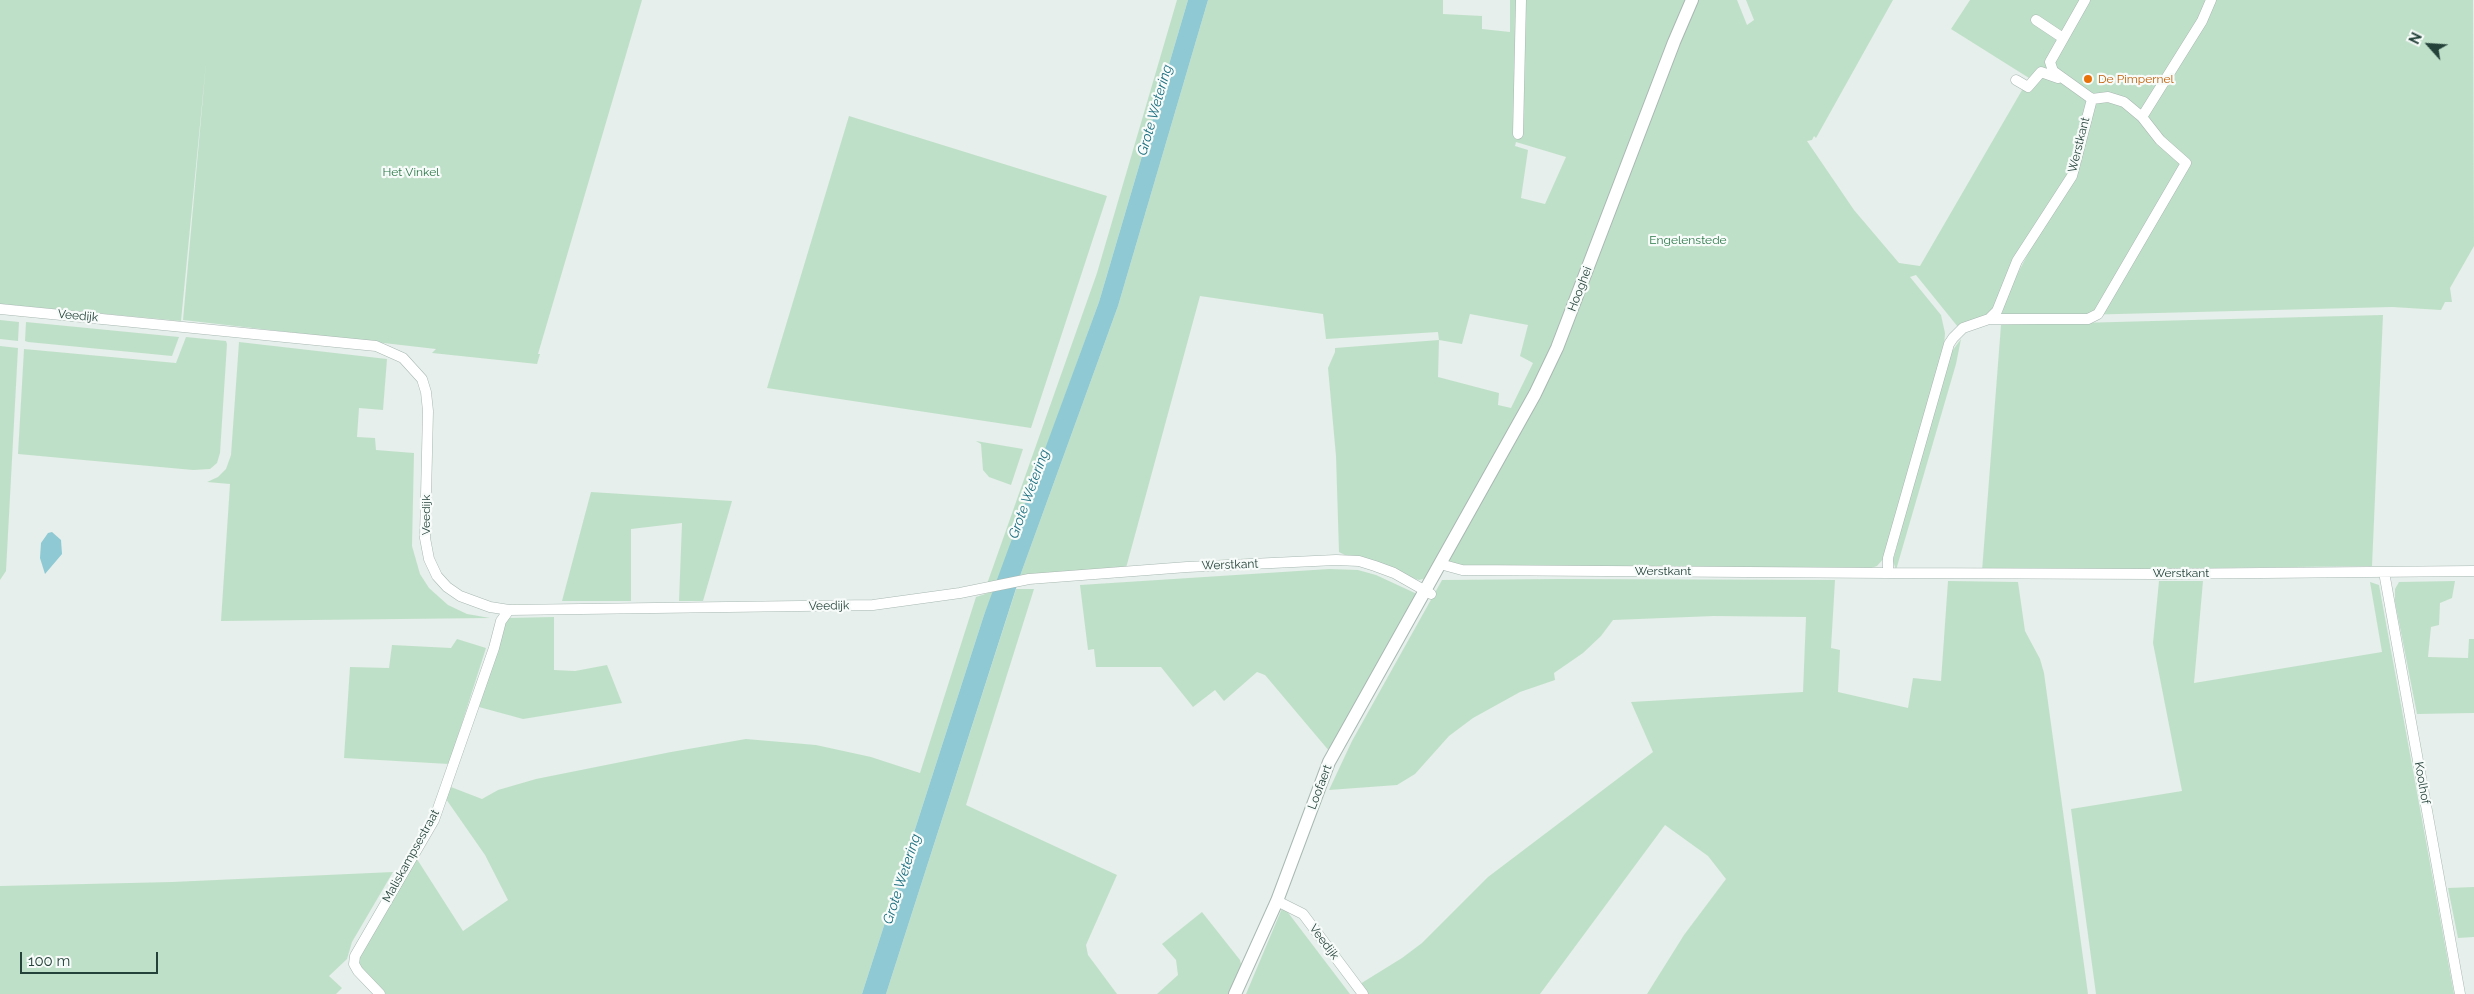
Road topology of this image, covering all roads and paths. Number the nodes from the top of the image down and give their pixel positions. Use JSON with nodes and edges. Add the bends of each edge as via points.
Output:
{"nodes":[{"id":1,"x":1521,"y":0,"type":"edge"},
{"id":2,"x":1692,"y":0,"type":"edge"},
{"id":3,"x":2086,"y":0,"type":"edge"},
{"id":4,"x":2211,"y":0,"type":"edge"},
{"id":5,"x":2036,"y":20,"type":"dead end"},
{"id":6,"x":2063,"y":38,"type":"junction"},
{"id":7,"x":2064,"y":78,"type":"junction"},
{"id":8,"x":2016,"y":80,"type":"dead end"},
{"id":9,"x":2092,"y":99,"type":"junction"},
{"id":10,"x":2142,"y":117,"type":"junction"},
{"id":11,"x":1518,"y":134,"type":"dead end"},
{"id":12,"x":0,"y":309,"type":"edge"},
{"id":13,"x":1989,"y":319,"type":"junction"},
{"id":14,"x":1440,"y":564,"type":"junction"},
{"id":15,"x":2474,"y":571,"type":"edge"},
{"id":16,"x":2384,"y":572,"type":"junction"},
{"id":17,"x":1888,"y":573,"type":"junction"},
{"id":18,"x":996,"y":585,"type":"joint"},
{"id":19,"x":1428,"y":592,"type":"junction"},
{"id":20,"x":494,"y":608,"type":"junction"},
{"id":21,"x":509,"y":610,"type":"junction"},
{"id":22,"x":501,"y":621,"type":"junction"},
{"id":23,"x":1277,"y":902,"type":"junction"},
{"id":24,"x":380,"y":994,"type":"edge"},
{"id":25,"x":1235,"y":994,"type":"edge"},
{"id":26,"x":1363,"y":994,"type":"edge"},
{"id":27,"x":2460,"y":994,"type":"edge"}],
"edges":[{"from":1,"to":11,"type":"street"},
{"from":2,"to":14,"type":"street","name":"Hooghei","via":[[1557,348],[1535,394]]},
{"from":3,"to":6,"type":"street"},
{"from":4,"to":10,"type":"street","via":[[2202,21]]},
{"from":5,"to":6,"type":"street"},
{"from":6,"to":7,"type":"street","via":[[2050,62],[2053,71]]},
{"from":7,"to":8,"type":"street","via":[[2041,72],[2028,87]]},
{"from":7,"to":9,"type":"street"},
{"from":9,"to":10,"type":"street","via":[[2108,97],[2124,102]]},
{"from":9,"to":13,"type":"street","name":"Werstkant","via":[[2072,176],[2017,261],[1997,311]]},
{"from":10,"to":13,"type":"street","via":[[2160,140],[2186,163],[2098,314],[2088,319]]},
{"from":12,"to":20,"type":"street","name":"Veedijk","via":[[376,346],[403,358],[422,379],[426,392],[424,538],[429,559],[447,587],[474,603]]},
{"from":13,"to":17,"type":"street","via":[[1963,328],[1949,344],[1888,558]]},
{"from":14,"to":17,"type":"street","name":"Werstkant","via":[[1462,570]]},
{"from":14,"to":19,"type":"street","name":"Loofaert"},
{"from":15,"to":16,"type":"street","name":"Werstkant"},
{"from":16,"to":17,"type":"street","name":"Werstkant"},
{"from":16,"to":27,"type":"street","name":"Koolhof"},
{"from":18,"to":19,"type":"street","name":"Werstkant","via":[[1029,579],[1187,566],[1336,560],[1375,566]]},
{"from":18,"to":21,"type":"street","name":"Veedijk","via":[[873,605]]},
{"from":19,"to":23,"type":"street","name":"Loofaert","via":[[1329,762]]},
{"from":20,"to":21,"type":"street","name":"Veedijk"},
{"from":20,"to":22,"type":"street"},
{"from":21,"to":22,"type":"street","name":"Maliskampsestraat"},
{"from":22,"to":24,"type":"street","name":"Maliskampsestraat","via":[[434,820],[355,956],[354,964],[358,971]]},
{"from":23,"to":25,"type":"street","name":"Loofaert"},
{"from":23,"to":26,"type":"street","name":"Veedijk","via":[[1303,914]]}]}
